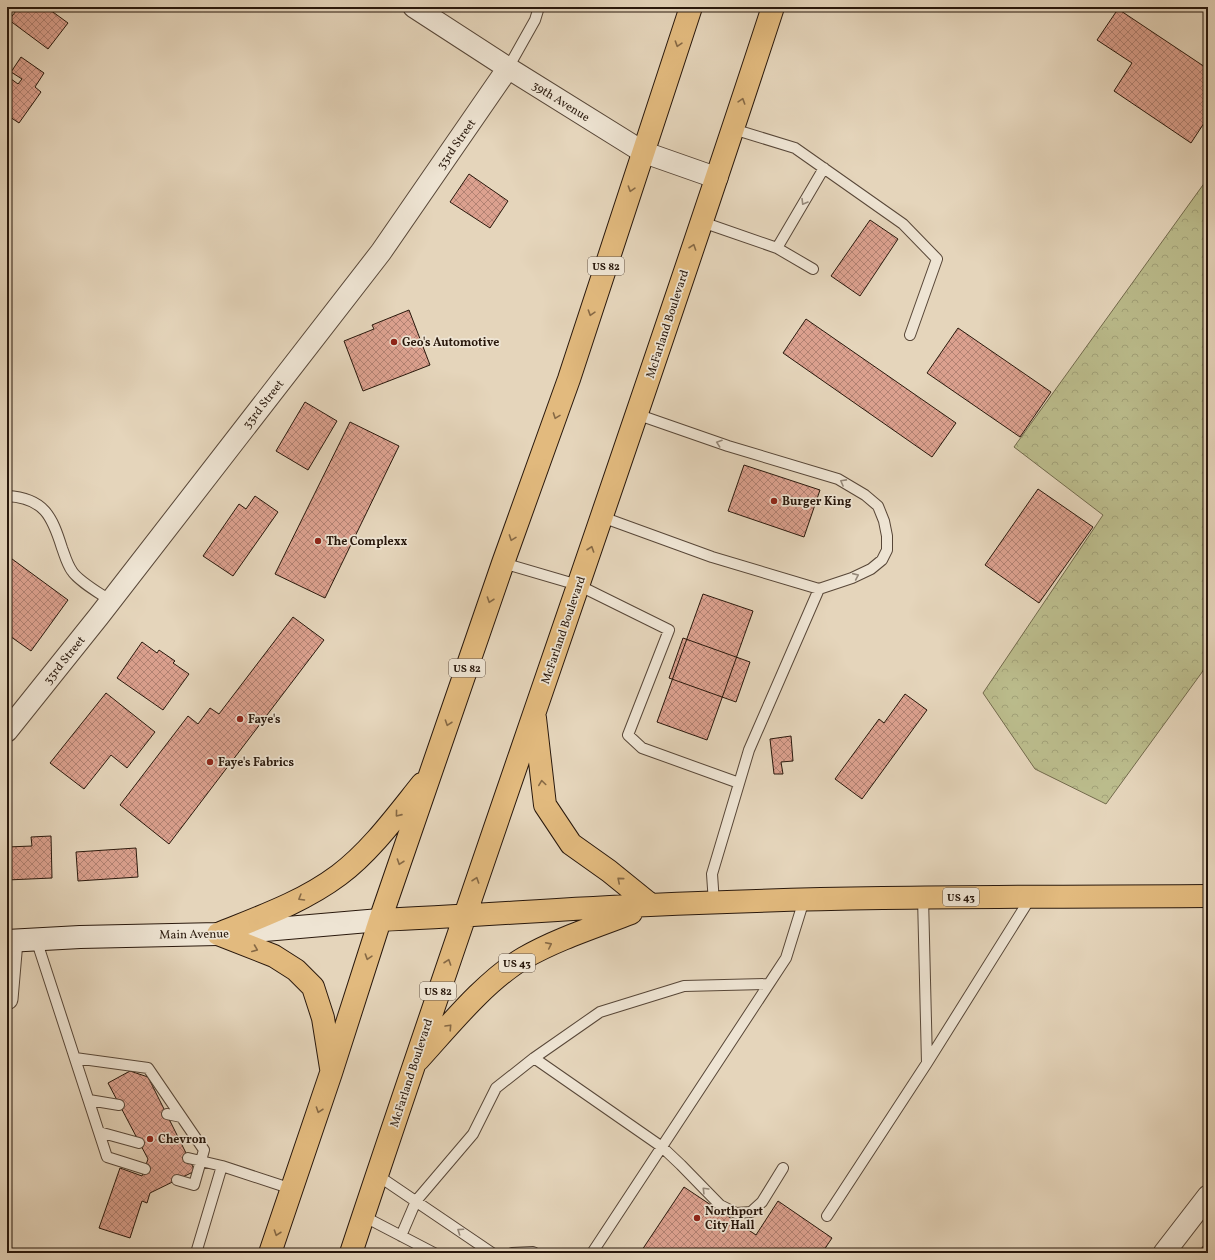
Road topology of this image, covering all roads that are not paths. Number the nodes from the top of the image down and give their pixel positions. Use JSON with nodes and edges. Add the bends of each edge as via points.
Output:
{"nodes":[{"id":1,"x":414,"y":7,"type":"edge"},
{"id":2,"x":539,"y":7,"type":"edge"},
{"id":3,"x":691,"y":7,"type":"edge"},
{"id":4,"x":773,"y":7,"type":"edge"},
{"id":5,"x":508,"y":68,"type":"junction"},
{"id":6,"x":733,"y":129,"type":"junction"},
{"id":7,"x":643,"y":152,"type":"junction"},
{"id":8,"x":824,"y":168,"type":"junction"},
{"id":9,"x":716,"y":178,"type":"junction"},
{"id":10,"x":702,"y":222,"type":"junction"},
{"id":11,"x":777,"y":248,"type":"junction"},
{"id":12,"x":813,"y":269,"type":"dead end"},
{"id":13,"x":910,"y":335,"type":"dead end"},
{"id":14,"x":636,"y":414,"type":"junction"},
{"id":15,"x":7,"y":496,"type":"edge"},
{"id":16,"x":602,"y":517,"type":"junction"},
{"id":17,"x":503,"y":563,"type":"junction"},
{"id":18,"x":578,"y":585,"type":"junction"},
{"id":19,"x":819,"y":589,"type":"junction"},
{"id":20,"x":111,"y":601,"type":"junction"},
{"id":21,"x":534,"y":713,"type":"junction"},
{"id":22,"x":7,"y":731,"type":"edge"},
{"id":23,"x":431,"y":773,"type":"junction"},
{"id":24,"x":739,"y":783,"type":"junction"},
{"id":25,"x":1208,"y":896,"type":"edge"},
{"id":26,"x":923,"y":897,"type":"junction"},
{"id":27,"x":1031,"y":897,"type":"junction"},
{"id":28,"x":804,"y":900,"type":"junction"},
{"id":29,"x":714,"y":903,"type":"junction"},
{"id":30,"x":650,"y":905,"type":"junction"},
{"id":31,"x":463,"y":917,"type":"junction"},
{"id":32,"x":380,"y":920,"type":"junction"},
{"id":33,"x":218,"y":934,"type":"junction"},
{"id":34,"x":36,"y":939,"type":"junction"},
{"id":35,"x":9,"y":941,"type":"edge"},
{"id":36,"x":768,"y":984,"type":"junction"},
{"id":37,"x":7,"y":999,"type":"edge"},
{"id":38,"x":75,"y":1058,"type":"junction"},
{"id":39,"x":534,"y":1058,"type":"junction"},
{"id":40,"x":927,"y":1063,"type":"junction"},
{"id":41,"x":413,"y":1065,"type":"junction"},
{"id":42,"x":331,"y":1073,"type":"junction"},
{"id":43,"x":88,"y":1100,"type":"junction"},
{"id":44,"x":119,"y":1105,"type":"dead end"},
{"id":45,"x":166,"y":1114,"type":"dead end"},
{"id":46,"x":181,"y":1118,"type":"junction"},
{"id":47,"x":99,"y":1132,"type":"junction"},
{"id":48,"x":139,"y":1143,"type":"dead end"},
{"id":49,"x":662,"y":1147,"type":"junction"},
{"id":50,"x":188,"y":1158,"type":"dead end"},
{"id":51,"x":201,"y":1161,"type":"junction"},
{"id":52,"x":222,"y":1166,"type":"junction"},
{"id":53,"x":783,"y":1168,"type":"dead end"},
{"id":54,"x":144,"y":1169,"type":"dead end"},
{"id":55,"x":377,"y":1174,"type":"junction"},
{"id":56,"x":177,"y":1180,"type":"dead end"},
{"id":57,"x":292,"y":1189,"type":"junction"},
{"id":58,"x":1208,"y":1196,"type":"edge"},
{"id":59,"x":416,"y":1202,"type":"junction"},
{"id":60,"x":363,"y":1216,"type":"junction"},
{"id":61,"x":826,"y":1216,"type":"dead end"},
{"id":62,"x":400,"y":1236,"type":"junction"},
{"id":63,"x":196,"y":1253,"type":"edge"},
{"id":64,"x":270,"y":1253,"type":"edge"},
{"id":65,"x":351,"y":1253,"type":"edge"},
{"id":66,"x":434,"y":1253,"type":"edge"},
{"id":67,"x":492,"y":1253,"type":"edge"},
{"id":68,"x":512,"y":1253,"type":"edge"},
{"id":69,"x":535,"y":1253,"type":"edge"},
{"id":70,"x":592,"y":1253,"type":"edge"},
{"id":71,"x":1164,"y":1253,"type":"edge"}],
"edges":[{"from":1,"to":5,"type":"street","name":"39th Avenue"},
{"from":2,"to":5,"type":"lane"},
{"from":3,"to":7,"type":"highway","number":"US 82","one_way":true},
{"from":6,"to":4,"type":"highway","name":"McFarland Boulevard","number":"US 82","one_way":true},
{"from":5,"to":7,"type":"street","name":"39th Avenue"},
{"from":5,"to":20,"type":"street","name":"33rd Street","via":[[381,252]]},
{"from":6,"to":8,"type":"lane","via":[[795,148]]},
{"from":6,"to":9,"type":"highway","name":"McFarland Boulevard","number":"US 82"},
{"from":7,"to":9,"type":"street","name":"39th Avenue"},
{"from":7,"to":17,"type":"highway","number":"US 82","one_way":true,"via":[[569,379]]},
{"from":8,"to":11,"type":"lane","one_way":true},
{"from":8,"to":13,"type":"lane","via":[[903,224],[937,259]]},
{"from":9,"to":10,"type":"highway","name":"McFarland Boulevard","number":"US 82"},
{"from":10,"to":11,"type":"lane"},
{"from":14,"to":10,"type":"highway","name":"McFarland Boulevard","number":"US 82","one_way":true},
{"from":11,"to":12,"type":"lane"},
{"from":14,"to":16,"type":"highway","name":"McFarland Boulevard","number":"US 82"},
{"from":19,"to":14,"type":"lane","one_way":true,"via":[[852,578],[871,569],[882,560],[887,550],[887,536],[878,506],[838,479],[728,446]]},
{"from":15,"to":20,"type":"lane","via":[[29,500],[44,509],[72,573]]},
{"from":18,"to":16,"type":"highway","name":"McFarland Boulevard","number":"US 82","one_way":true},
{"from":16,"to":19,"type":"lane","via":[[712,557]]},
{"from":17,"to":18,"type":"lane"},
{"from":17,"to":23,"type":"highway","number":"US 82","one_way":true},
{"from":18,"to":21,"type":"highway","name":"McFarland Boulevard","number":"US 82"},
{"from":18,"to":24,"type":"lane","via":[[669,630],[628,736],[642,748]]},
{"from":19,"to":24,"type":"lane","via":[[749,750]]},
{"from":20,"to":22,"type":"street","name":"33rd Street"},
{"from":30,"to":21,"type":"highway","one_way":true,"via":[[571,844],[545,805]]},
{"from":31,"to":21,"type":"highway","name":"McFarland Boulevard","number":"US 82","one_way":true},
{"from":23,"to":32,"type":"highway","number":"US 82","one_way":true},
{"from":23,"to":33,"type":"highway","one_way":true,"via":[[375,842],[340,875],[297,901]]},
{"from":24,"to":29,"type":"lane","via":[[712,874]]},
{"from":25,"to":27,"type":"highway","number":"US 43"},
{"from":26,"to":27,"type":"highway","number":"US 43"},
{"from":26,"to":28,"type":"highway","number":"US 43"},
{"from":26,"to":40,"type":"lane"},
{"from":27,"to":40,"type":"lane"},
{"from":28,"to":29,"type":"highway","number":"US 43"},
{"from":28,"to":36,"type":"lane","via":[[786,958]]},
{"from":29,"to":30,"type":"highway","number":"US 43"},
{"from":30,"to":31,"type":"highway","number":"US 43"},
{"from":41,"to":30,"type":"highway","number":"US 43","one_way":true,"via":[[489,984],[523,958],[555,942]]},
{"from":31,"to":32,"type":"highway","number":"US 43"},
{"from":41,"to":31,"type":"highway","name":"McFarland Boulevard","number":"US 82","one_way":true},
{"from":32,"to":33,"type":"main road","name":"Main Avenue"},
{"from":32,"to":42,"type":"highway","one_way":true},
{"from":33,"to":34,"type":"main road","name":"Main Avenue"},
{"from":33,"to":42,"type":"highway","one_way":true,"via":[[274,956],[296,970],[313,987],[323,1018]]},
{"from":34,"to":35,"type":"main road","name":"Main Avenue"},
{"from":34,"to":38,"type":"lane"},
{"from":35,"to":37,"type":"street"},
{"from":36,"to":39,"type":"lane","via":[[684,986],[600,1012]]},
{"from":36,"to":49,"type":"lane"},
{"from":38,"to":43,"type":"lane"},
{"from":38,"to":46,"type":"lane","via":[[148,1068]]},
{"from":39,"to":49,"type":"lane"},
{"from":39,"to":59,"type":"lane","via":[[496,1088],[474,1134]]},
{"from":40,"to":61,"type":"lane"},
{"from":41,"to":55,"type":"highway","name":"McFarland Boulevard","number":"US 43"},
{"from":42,"to":57,"type":"highway","one_way":true},
{"from":43,"to":44,"type":"lane"},
{"from":43,"to":47,"type":"lane"},
{"from":45,"to":46,"type":"lane"},
{"from":46,"to":51,"type":"lane","via":[[204,1150]]},
{"from":47,"to":48,"type":"lane"},
{"from":47,"to":54,"type":"lane","via":[[107,1157]]},
{"from":53,"to":49,"type":"lane","one_way":true,"via":[[762,1202],[751,1212],[736,1213],[720,1205]]},
{"from":49,"to":70,"type":"lane"},
{"from":50,"to":51,"type":"lane"},
{"from":51,"to":52,"type":"lane"},
{"from":51,"to":56,"type":"lane","via":[[194,1185]]},
{"from":52,"to":57,"type":"lane"},
{"from":52,"to":63,"type":"lane"},
{"from":55,"to":59,"type":"lane"},
{"from":55,"to":60,"type":"highway","name":"McFarland Boulevard","number":"US 43"},
{"from":57,"to":64,"type":"highway","one_way":true},
{"from":58,"to":71,"type":"street"},
{"from":59,"to":62,"type":"lane"},
{"from":67,"to":59,"type":"lane","one_way":true},
{"from":60,"to":62,"type":"lane"},
{"from":60,"to":65,"type":"highway","name":"McFarland Boulevard","number":"US 43"},
{"from":62,"to":66,"type":"lane"},
{"from":68,"to":69,"type":"lane"}]}
